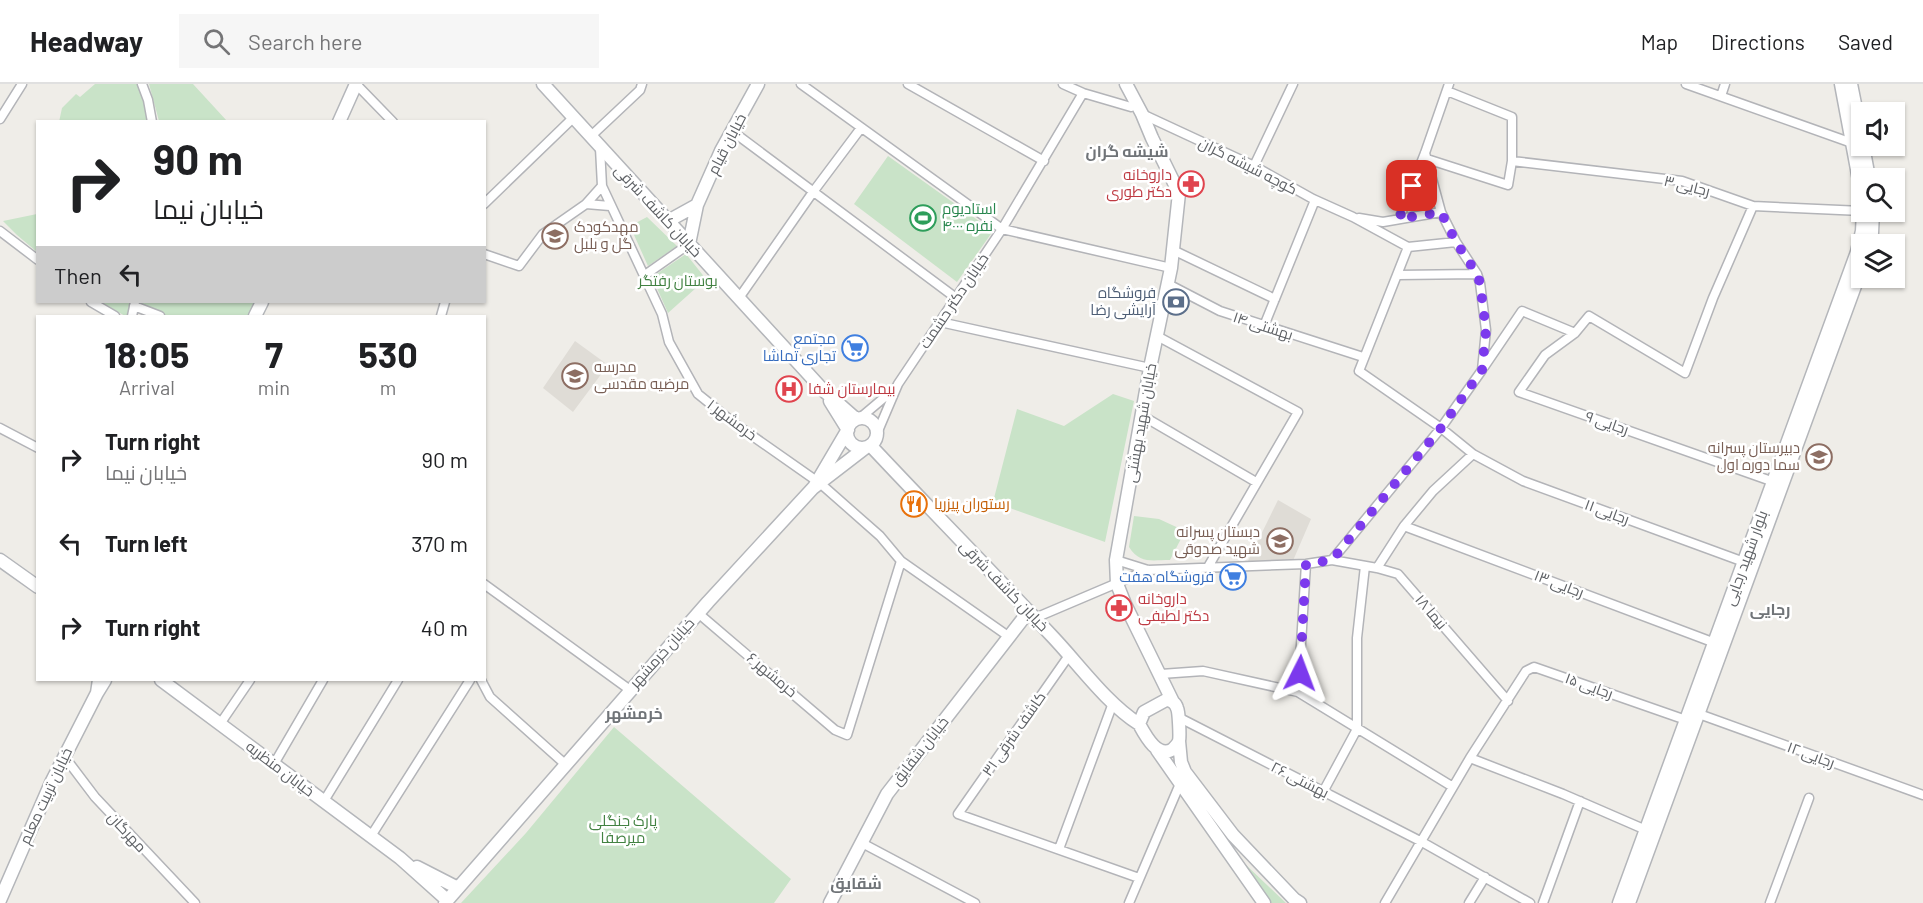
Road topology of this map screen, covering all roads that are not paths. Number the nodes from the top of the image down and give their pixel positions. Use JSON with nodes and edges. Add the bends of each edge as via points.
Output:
{"nodes":[{"id":1,"x":22,"y":84,"type":"edge"},
{"id":2,"x":142,"y":84,"type":"edge"},
{"id":3,"x":356,"y":84,"type":"edge"},
{"id":4,"x":543,"y":84,"type":"edge"},
{"id":5,"x":758,"y":84,"type":"edge"},
{"id":6,"x":801,"y":84,"type":"edge"},
{"id":7,"x":908,"y":84,"type":"edge"},
{"id":8,"x":1064,"y":84,"type":"edge"},
{"id":9,"x":1118,"y":84,"type":"edge"},
{"id":10,"x":1126,"y":84,"type":"edge"},
{"id":11,"x":1293,"y":84,"type":"edge"},
{"id":12,"x":1686,"y":84,"type":"edge"},
{"id":13,"x":1725,"y":84,"type":"edge"},
{"id":14,"x":1841,"y":84,"type":"edge"},
{"id":15,"x":1851,"y":84,"type":"edge"},
{"id":16,"x":641,"y":87,"type":"edge"},
{"id":17,"x":1448,"y":88,"type":"edge"},
{"id":18,"x":1083,"y":93,"type":"junction"},
{"id":19,"x":1721,"y":96,"type":"junction"},
{"id":20,"x":1853,"y":102,"type":"edge"},
{"id":21,"x":1131,"y":107,"type":"junction"},
{"id":22,"x":1142,"y":114,"type":"junction"},
{"id":23,"x":1851,"y":116,"type":"edge"},
{"id":24,"x":573,"y":118,"type":"junction"},
{"id":25,"x":0,"y":119,"type":"edge"},
{"id":26,"x":152,"y":120,"type":"edge"},
{"id":27,"x":340,"y":120,"type":"edge"},
{"id":28,"x":391,"y":120,"type":"edge"},
{"id":29,"x":861,"y":128,"type":"junction"},
{"id":30,"x":732,"y":131,"type":"junction"},
{"id":31,"x":590,"y":137,"type":"junction"},
{"id":32,"x":1152,"y":138,"type":"junction"},
{"id":33,"x":1851,"y":139,"type":"edge"},
{"id":34,"x":600,"y":148,"type":"junction"},
{"id":35,"x":1426,"y":156,"type":"junction"},
{"id":36,"x":1044,"y":161,"type":"junction"},
{"id":37,"x":1512,"y":162,"type":"junction"},
{"id":38,"x":1254,"y":166,"type":"junction"},
{"id":39,"x":602,"y":186,"type":"junction"},
{"id":40,"x":813,"y":192,"type":"junction"},
{"id":41,"x":1315,"y":200,"type":"junction"},
{"id":42,"x":486,"y":202,"type":"edge"},
{"id":43,"x":586,"y":204,"type":"junction"},
{"id":44,"x":697,"y":205,"type":"junction"},
{"id":45,"x":610,"y":206,"type":"junction"},
{"id":46,"x":1753,"y":206,"type":"junction"},
{"id":47,"x":1851,"y":210,"type":"edge"},
{"id":48,"x":1441,"y":212,"type":"junction"},
{"id":49,"x":1353,"y":217,"type":"junction"},
{"id":50,"x":1399,"y":219,"type":"junction"},
{"id":51,"x":668,"y":221,"type":"junction"},
{"id":52,"x":1863,"y":222,"type":"edge"},
{"id":53,"x":1002,"y":230,"type":"junction"},
{"id":54,"x":0,"y":231,"type":"edge"},
{"id":55,"x":1456,"y":242,"type":"junction"},
{"id":56,"x":689,"y":244,"type":"junction"},
{"id":57,"x":1408,"y":248,"type":"junction"},
{"id":58,"x":1173,"y":250,"type":"junction"},
{"id":59,"x":486,"y":255,"type":"edge"},
{"id":60,"x":36,"y":258,"type":"edge"},
{"id":61,"x":1171,"y":268,"type":"junction"},
{"id":62,"x":1477,"y":274,"type":"junction"},
{"id":63,"x":645,"y":275,"type":"junction"},
{"id":64,"x":1398,"y":275,"type":"junction"},
{"id":65,"x":1168,"y":284,"type":"junction"},
{"id":66,"x":1852,"y":288,"type":"edge"},
{"id":67,"x":739,"y":298,"type":"junction"},
{"id":68,"x":956,"y":298,"type":"junction"},
{"id":69,"x":1275,"y":299,"type":"junction"},
{"id":70,"x":93,"y":303,"type":"edge"},
{"id":71,"x":134,"y":304,"type":"edge"},
{"id":72,"x":113,"y":315,"type":"edge"},
{"id":73,"x":158,"y":315,"type":"edge"},
{"id":74,"x":1837,"y":321,"type":"junction"},
{"id":75,"x":940,"y":322,"type":"junction"},
{"id":76,"x":1264,"y":326,"type":"junction"},
{"id":77,"x":1575,"y":333,"type":"junction"},
{"id":78,"x":1157,"y":336,"type":"junction"},
{"id":79,"x":1363,"y":357,"type":"junction"},
{"id":80,"x":1150,"y":368,"type":"junction"},
{"id":81,"x":1482,"y":370,"type":"junction"},
{"id":82,"x":898,"y":384,"type":"junction"},
{"id":83,"x":823,"y":390,"type":"junction"},
{"id":84,"x":1142,"y":415,"type":"junction"},
{"id":85,"x":858,"y":418,"type":"junction"},
{"id":86,"x":0,"y":428,"type":"edge"},
{"id":87,"x":1441,"y":428,"type":"junction"},
{"id":88,"x":847,"y":430,"type":"junction"},
{"id":89,"x":878,"y":431,"type":"junction"},
{"id":90,"x":36,"y":447,"type":"edge"},
{"id":91,"x":868,"y":447,"type":"junction"},
{"id":92,"x":1473,"y":454,"type":"junction"},
{"id":93,"x":1256,"y":482,"type":"junction"},
{"id":94,"x":817,"y":484,"type":"junction"},
{"id":95,"x":1778,"y":484,"type":"junction"},
{"id":96,"x":1404,"y":526,"type":"junction"},
{"id":97,"x":0,"y":560,"type":"edge"},
{"id":98,"x":1116,"y":560,"type":"junction"},
{"id":99,"x":1332,"y":560,"type":"junction"},
{"id":100,"x":901,"y":561,"type":"junction"},
{"id":101,"x":1744,"y":562,"type":"junction"},
{"id":102,"x":1306,"y":564,"type":"junction"},
{"id":103,"x":1365,"y":566,"type":"junction"},
{"id":104,"x":1208,"y":567,"type":"junction"},
{"id":105,"x":1377,"y":568,"type":"junction"},
{"id":106,"x":1148,"y":570,"type":"junction"},
{"id":107,"x":1117,"y":584,"type":"junction"},
{"id":108,"x":486,"y":585,"type":"edge"},
{"id":109,"x":36,"y":586,"type":"edge"},
{"id":110,"x":698,"y":613,"type":"junction"},
{"id":111,"x":1032,"y":614,"type":"junction"},
{"id":112,"x":1008,"y":636,"type":"junction"},
{"id":113,"x":1715,"y":643,"type":"junction"},
{"id":114,"x":1070,"y":654,"type":"junction"},
{"id":115,"x":1161,"y":674,"type":"junction"},
{"id":116,"x":99,"y":681,"type":"edge"},
{"id":117,"x":104,"y":681,"type":"edge"},
{"id":118,"x":162,"y":681,"type":"edge"},
{"id":119,"x":249,"y":681,"type":"edge"},
{"id":120,"x":322,"y":681,"type":"edge"},
{"id":121,"x":397,"y":681,"type":"edge"},
{"id":122,"x":469,"y":681,"type":"edge"},
{"id":123,"x":482,"y":681,"type":"edge"},
{"id":124,"x":630,"y":690,"type":"junction"},
{"id":125,"x":1298,"y":692,"type":"junction"},
{"id":126,"x":96,"y":693,"type":"junction"},
{"id":127,"x":1508,"y":701,"type":"junction"},
{"id":128,"x":1173,"y":702,"type":"junction"},
{"id":129,"x":1113,"y":703,"type":"junction"},
{"id":130,"x":1699,"y":714,"type":"junction"},
{"id":131,"x":1178,"y":717,"type":"junction"},
{"id":132,"x":1686,"y":720,"type":"junction"},
{"id":133,"x":220,"y":723,"type":"junction"},
{"id":134,"x":1139,"y":724,"type":"junction"},
{"id":135,"x":1357,"y":729,"type":"junction"},
{"id":136,"x":1179,"y":741,"type":"junction"},
{"id":137,"x":1157,"y":750,"type":"junction"},
{"id":138,"x":64,"y":756,"type":"junction"},
{"id":139,"x":1470,"y":758,"type":"junction"},
{"id":140,"x":274,"y":764,"type":"junction"},
{"id":141,"x":566,"y":764,"type":"junction"},
{"id":142,"x":1182,"y":777,"type":"junction"},
{"id":143,"x":1453,"y":787,"type":"junction"},
{"id":144,"x":1323,"y":792,"type":"junction"},
{"id":145,"x":1923,"y":795,"type":"edge"},
{"id":146,"x":1809,"y":798,"type":"dead end"},
{"id":147,"x":324,"y":801,"type":"junction"},
{"id":148,"x":1580,"y":801,"type":"junction"},
{"id":149,"x":1646,"y":830,"type":"junction"},
{"id":150,"x":371,"y":837,"type":"junction"},
{"id":151,"x":1422,"y":842,"type":"junction"},
{"id":152,"x":862,"y":843,"type":"junction"},
{"id":153,"x":1059,"y":849,"type":"junction"},
{"id":154,"x":400,"y":858,"type":"junction"},
{"id":155,"x":1485,"y":877,"type":"junction"},
{"id":156,"x":1139,"y":878,"type":"junction"},
{"id":157,"x":458,"y":888,"type":"junction"},
{"id":158,"x":0,"y":900,"type":"edge"},
{"id":159,"x":446,"y":902,"type":"edge"},
{"id":160,"x":195,"y":903,"type":"edge"},
{"id":161,"x":830,"y":903,"type":"edge"},
{"id":162,"x":975,"y":903,"type":"edge"},
{"id":163,"x":1130,"y":903,"type":"edge"},
{"id":164,"x":1264,"y":903,"type":"edge"},
{"id":165,"x":1300,"y":903,"type":"edge"},
{"id":166,"x":1385,"y":903,"type":"edge"},
{"id":167,"x":1469,"y":903,"type":"edge"},
{"id":168,"x":1530,"y":903,"type":"edge"},
{"id":169,"x":1543,"y":903,"type":"edge"},
{"id":170,"x":1619,"y":903,"type":"edge"},
{"id":171,"x":1629,"y":903,"type":"edge"},
{"id":172,"x":1770,"y":903,"type":"edge"}],
"edges":[{"from":1,"to":25,"type":"street"},
{"from":2,"to":26,"type":"street"},
{"from":3,"to":27,"type":"main road"},
{"from":3,"to":28,"type":"street"},
{"from":4,"to":24,"type":"main road","name":"خیابان کاشف شرقی"},
{"from":5,"to":30,"type":"main road","name":"خیابان قیام"},
{"from":6,"to":29,"type":"street"},
{"from":7,"to":36,"type":"street"},
{"from":8,"to":18,"type":"street"},
{"from":9,"to":21,"type":"main road","name":"خیابان شهید بهشتی"},
{"from":10,"to":22,"type":"main road","name":"خیابان شهید بهشتی"},
{"from":11,"to":38,"type":"street"},
{"from":12,"to":19,"type":"street"},
{"from":13,"to":19,"type":"street"},
{"from":14,"to":23,"type":"main road"},
{"from":15,"to":20,"type":"main road"},
{"from":16,"to":31,"type":"street"},
{"from":17,"to":35,"type":"street"},
{"from":17,"to":37,"type":"street","via":[[1512,117]]},
{"from":18,"to":21,"type":"street"},
{"from":18,"to":36,"type":"street","name":"خیابان دکتر حشمت"},
{"from":19,"to":33,"type":"street"},
{"from":21,"to":32,"type":"main road","name":"خیابان شهید بهشتی"},
{"from":22,"to":32,"type":"main road","name":"خیابان شهید بهشتی"},
{"from":22,"to":38,"type":"street","name":"کوچه شیشه گران"},
{"from":24,"to":31,"type":"main road","name":"خیابان کاشف شرقی"},
{"from":24,"to":42,"type":"street"},
{"from":29,"to":40,"type":"street"},
{"from":29,"to":53,"type":"street"},
{"from":30,"to":40,"type":"street"},
{"from":30,"to":44,"type":"main road","name":"خیابان قیام"},
{"from":31,"to":34,"type":"main road","name":"خیابان کاشف شرقی"},
{"from":32,"to":58,"type":"main road","name":"خیابان شهید بهشتی","via":[[1179,193]]},
{"from":34,"to":39,"type":"street","name":"خرمشهر ۱"},
{"from":34,"to":51,"type":"main road","name":"خیابان کاشف شرقی"},
{"from":35,"to":37,"type":"street","via":[[1508,185]]},
{"from":35,"to":48,"type":"street"},
{"from":35,"to":50,"type":"street"},
{"from":36,"to":53,"type":"street","name":"خیابان دکتر حشمت"},
{"from":37,"to":46,"type":"street","name":"رجایی ۳","via":[[1682,181]]},
{"from":38,"to":41,"type":"street","name":"کوچه شیشه گران"},
{"from":39,"to":43,"type":"street"},
{"from":39,"to":45,"type":"street","name":"خرمشهر ۱"},
{"from":40,"to":67,"type":"street"},
{"from":40,"to":68,"type":"street"},
{"from":41,"to":49,"type":"street","name":"کوچه شیشه گران"},
{"from":41,"to":69,"type":"street"},
{"from":43,"to":45,"type":"street"},
{"from":43,"to":59,"type":"street","via":[[543,234],[519,266]]},
{"from":44,"to":51,"type":"main road"},
{"from":44,"to":56,"type":"main road","name":"خیابان قیام"},
{"from":45,"to":63,"type":"street","name":"خرمشهر ۱"},
{"from":46,"to":47,"type":"street","name":"رجایی ۳"},
{"from":46,"to":77,"type":"street","via":[[1685,373],[1589,316]]},
{"from":48,"to":50,"type":"street"},
{"from":48,"to":55,"type":"street"},
{"from":49,"to":50,"type":"street","via":[[1383,222]]},
{"from":49,"to":57,"type":"street"},
{"from":51,"to":56,"type":"main road","name":"خیابان کاشف شرقی"},
{"from":52,"to":74,"type":"main road","name":"بلوار شهید رجایی"},
{"from":53,"to":61,"type":"street"},
{"from":53,"to":68,"type":"street","name":"خیابان دکتر حشمت"},
{"from":54,"to":60,"type":"street"},
{"from":55,"to":57,"type":"street"},
{"from":55,"to":62,"type":"street"},
{"from":56,"to":63,"type":"street"},
{"from":56,"to":67,"type":"main road","name":"خیابان کاشف شرقی"},
{"from":57,"to":64,"type":"street"},
{"from":58,"to":61,"type":"main road","name":"خیابان شهید بهشتی"},
{"from":58,"to":69,"type":"street"},
{"from":61,"to":65,"type":"main road","name":"خیابان شهید بهشتی"},
{"from":62,"to":64,"type":"street"},
{"from":62,"to":81,"type":"street","via":[[1486,330]]},
{"from":63,"to":94,"type":"street","name":"خرمشهر ۱","via":[[669,342],[698,394]]},
{"from":64,"to":79,"type":"street"},
{"from":65,"to":76,"type":"street","name":"بهشتی ۱۴","via":[[1220,312]]},
{"from":65,"to":78,"type":"main road","name":"خیابان شهید بهشتی"},
{"from":66,"to":74,"type":"main road","name":"بلوار شهید رجایی"},
{"from":67,"to":83,"type":"main road","name":"خیابان کاشف شرقی"},
{"from":68,"to":75,"type":"street","name":"خیابان دکتر حشمت"},
{"from":69,"to":76,"type":"street"},
{"from":70,"to":72,"type":"street"},
{"from":71,"to":73,"type":"street"},
{"from":74,"to":95,"type":"main road","name":"بلوار شهید رجایی"},
{"from":75,"to":80,"type":"street"},
{"from":75,"to":82,"type":"street","name":"خیابان دکتر حشمت"},
{"from":76,"to":79,"type":"street","name":"بهشتی ۱۴"},
{"from":77,"to":81,"type":"street","via":[[1522,311]]},
{"from":77,"to":95,"type":"street","name":"رجایی ۹","via":[[1545,355],[1519,392]]},
{"from":78,"to":80,"type":"main road","name":"خیابان شهید بهشتی"},
{"from":78,"to":93,"type":"street","via":[[1298,412]]},
{"from":79,"to":87,"type":"street","name":"رجایی ۱۱","via":[[1359,371]]},
{"from":80,"to":84,"type":"main road","name":"خیابان شهید بهشتی"},
{"from":81,"to":87,"type":"street"},
{"from":82,"to":85,"type":"street"},
{"from":82,"to":89,"type":"street"},
{"from":83,"to":85,"type":"main road"},
{"from":83,"to":88,"type":"main road"},
{"from":84,"to":93,"type":"street"},
{"from":84,"to":98,"type":"main road","name":"خیابان شهید بهشتی"},
{"from":85,"to":88,"type":"main road"},
{"from":85,"to":89,"type":"main road","via":[[873,422]]},
{"from":86,"to":90,"type":"street"},
{"from":87,"to":92,"type":"street","name":"رجایی ۱۱"},
{"from":87,"to":99,"type":"street"},
{"from":88,"to":91,"type":"main road","via":[[852,444]]},
{"from":88,"to":94,"type":"main road"},
{"from":89,"to":91,"type":"main road"},
{"from":91,"to":94,"type":"main road"},
{"from":91,"to":111,"type":"main road","name":"خیابان کاشف شرقی"},
{"from":92,"to":96,"type":"street","via":[[1433,491]]},
{"from":92,"to":101,"type":"street","name":"رجایی ۱۱","via":[[1523,481]]},
{"from":93,"to":104,"type":"street"},
{"from":94,"to":100,"type":"street","name":"خرمشهر ۱","via":[[880,536]]},
{"from":94,"to":110,"type":"main road","name":"خیابان خرمشهر"},
{"from":95,"to":101,"type":"main road","name":"بلوار شهید رجایی"},
{"from":95,"to":130,"type":"main road","name":"بلوار شهید رجایی"},
{"from":96,"to":105,"type":"street"},
{"from":96,"to":113,"type":"street","name":"رجایی ۱۳"},
{"from":97,"to":109,"type":"main road"},
{"from":98,"to":106,"type":"street"},
{"from":98,"to":107,"type":"main road","name":"خیابان شهید بهشتی"},
{"from":99,"to":102,"type":"street","name":"نیما ۱۸"},
{"from":99,"to":103,"type":"street","name":"نیما ۱۸"},
{"from":100,"to":110,"type":"street","name":"خرمشهر ۶","via":[[848,735],[835,730]]},
{"from":100,"to":112,"type":"street","name":"خرمشهر ۱"},
{"from":101,"to":113,"type":"main road","name":"بلوار شهید رجایی"},
{"from":102,"to":104,"type":"street","name":"نیما ۱۸"},
{"from":102,"to":125,"type":"street"},
{"from":103,"to":105,"type":"street","name":"نیما ۱۸"},
{"from":103,"to":135,"type":"street","via":[[1357,638]]},
{"from":104,"to":106,"type":"street","name":"نیما ۱۸"},
{"from":105,"to":127,"type":"street","name":"نیما ۱۸","via":[[1398,574]]},
{"from":106,"to":107,"type":"street"},
{"from":107,"to":111,"type":"street"},
{"from":107,"to":115,"type":"main road","name":"خیابان شهید بهشتی"},
{"from":108,"to":124,"type":"street"},
{"from":110,"to":124,"type":"main road","name":"خیابان خرمشهر"},
{"from":111,"to":112,"type":"main road","name":"خیابان شقایق"},
{"from":111,"to":114,"type":"main road","name":"خیابان کاشف شرقی"},
{"from":112,"to":152,"type":"main road","name":"خیابان شقایق","via":[[887,794]]},
{"from":113,"to":132,"type":"main road","name":"بلوار شهید رجایی"},
{"from":114,"to":129,"type":"main road","name":"خیابان کاشف شرقی"},
{"from":114,"to":153,"type":"street","name":"کاشف شرقی ۳۱","via":[[958,814]]},
{"from":115,"to":125,"type":"street","via":[[1203,671]]},
{"from":115,"to":128,"type":"main road","name":"خیابان شهید بهشتی"},
{"from":116,"to":126,"type":"main road"},
{"from":117,"to":126,"type":"main road"},
{"from":118,"to":133,"type":"main road","name":"خیابان منظریه"},
{"from":119,"to":133,"type":"street"},
{"from":120,"to":140,"type":"street"},
{"from":121,"to":147,"type":"street"},
{"from":122,"to":150,"type":"street"},
{"from":123,"to":141,"type":"street","via":[[490,697]]},
{"from":124,"to":141,"type":"main road","name":"خیابان خرمشهر"},
{"from":125,"to":135,"type":"street"},
{"from":126,"to":138,"type":"main road","name":"خیابان تربیت معلم"},
{"from":127,"to":132,"type":"street","name":"رجایی ۱۵","via":[[1526,671],[1534,667]]},
{"from":127,"to":139,"type":"street"},
{"from":128,"to":131,"type":"main road"},
{"from":128,"to":134,"type":"main road","via":[[1166,700],[1150,707]]},
{"from":129,"to":134,"type":"main road","name":"خیابان کاشف شرقی"},
{"from":129,"to":153,"type":"street"},
{"from":130,"to":145,"type":"street","name":"رجایی ۱۲"},
{"from":130,"to":171,"type":"main road","name":"بلوار شهید رجایی"},
{"from":131,"to":136,"type":"main road"},
{"from":131,"to":144,"type":"street","name":"بهشتی ۲۶"},
{"from":132,"to":149,"type":"main road","name":"بلوار شهید رجایی"},
{"from":133,"to":140,"type":"main road","name":"خیابان منظریه"},
{"from":134,"to":137,"type":"main road"},
{"from":135,"to":143,"type":"street"},
{"from":135,"to":144,"type":"street"},
{"from":136,"to":137,"type":"main road","via":[[1170,751]]},
{"from":136,"to":142,"type":"main road"},
{"from":137,"to":142,"type":"main road"},
{"from":138,"to":158,"type":"main road","name":"خیابان تربیت معلم"},
{"from":138,"to":160,"type":"street","name":"مهرگان","via":[[95,797]]},
{"from":139,"to":143,"type":"street"},
{"from":139,"to":148,"type":"street"},
{"from":140,"to":147,"type":"main road","name":"خیابان منظریه"},
{"from":141,"to":157,"type":"main road","name":"خیابان خرمشهر"},
{"from":142,"to":156,"type":"street"},
{"from":142,"to":164,"type":"main road"},
{"from":142,"to":165,"type":"main road"},
{"from":143,"to":151,"type":"street"},
{"from":144,"to":151,"type":"street","name":"بهشتی ۲۶"},
{"from":146,"to":172,"type":"street"},
{"from":147,"to":150,"type":"main road","name":"خیابان منظریه"},
{"from":148,"to":149,"type":"street"},
{"from":148,"to":169,"type":"street"},
{"from":149,"to":170,"type":"main road","name":"بلوار شهید رجایی"},
{"from":150,"to":154,"type":"main road","name":"خیابان منظریه"},
{"from":151,"to":155,"type":"street","name":"بهشتی ۲۶"},
{"from":151,"to":166,"type":"street"},
{"from":152,"to":161,"type":"main road","name":"خیابان شقایق"},
{"from":152,"to":162,"type":"street"},
{"from":153,"to":156,"type":"street"},
{"from":154,"to":157,"type":"main road"},
{"from":154,"to":159,"type":"main road"},
{"from":155,"to":167,"type":"street"},
{"from":155,"to":168,"type":"street","name":"بهشتی ۲۶"},
{"from":156,"to":163,"type":"street"},
{"from":157,"to":159,"type":"main road","name":"خیابان خرمشهر"}]}
